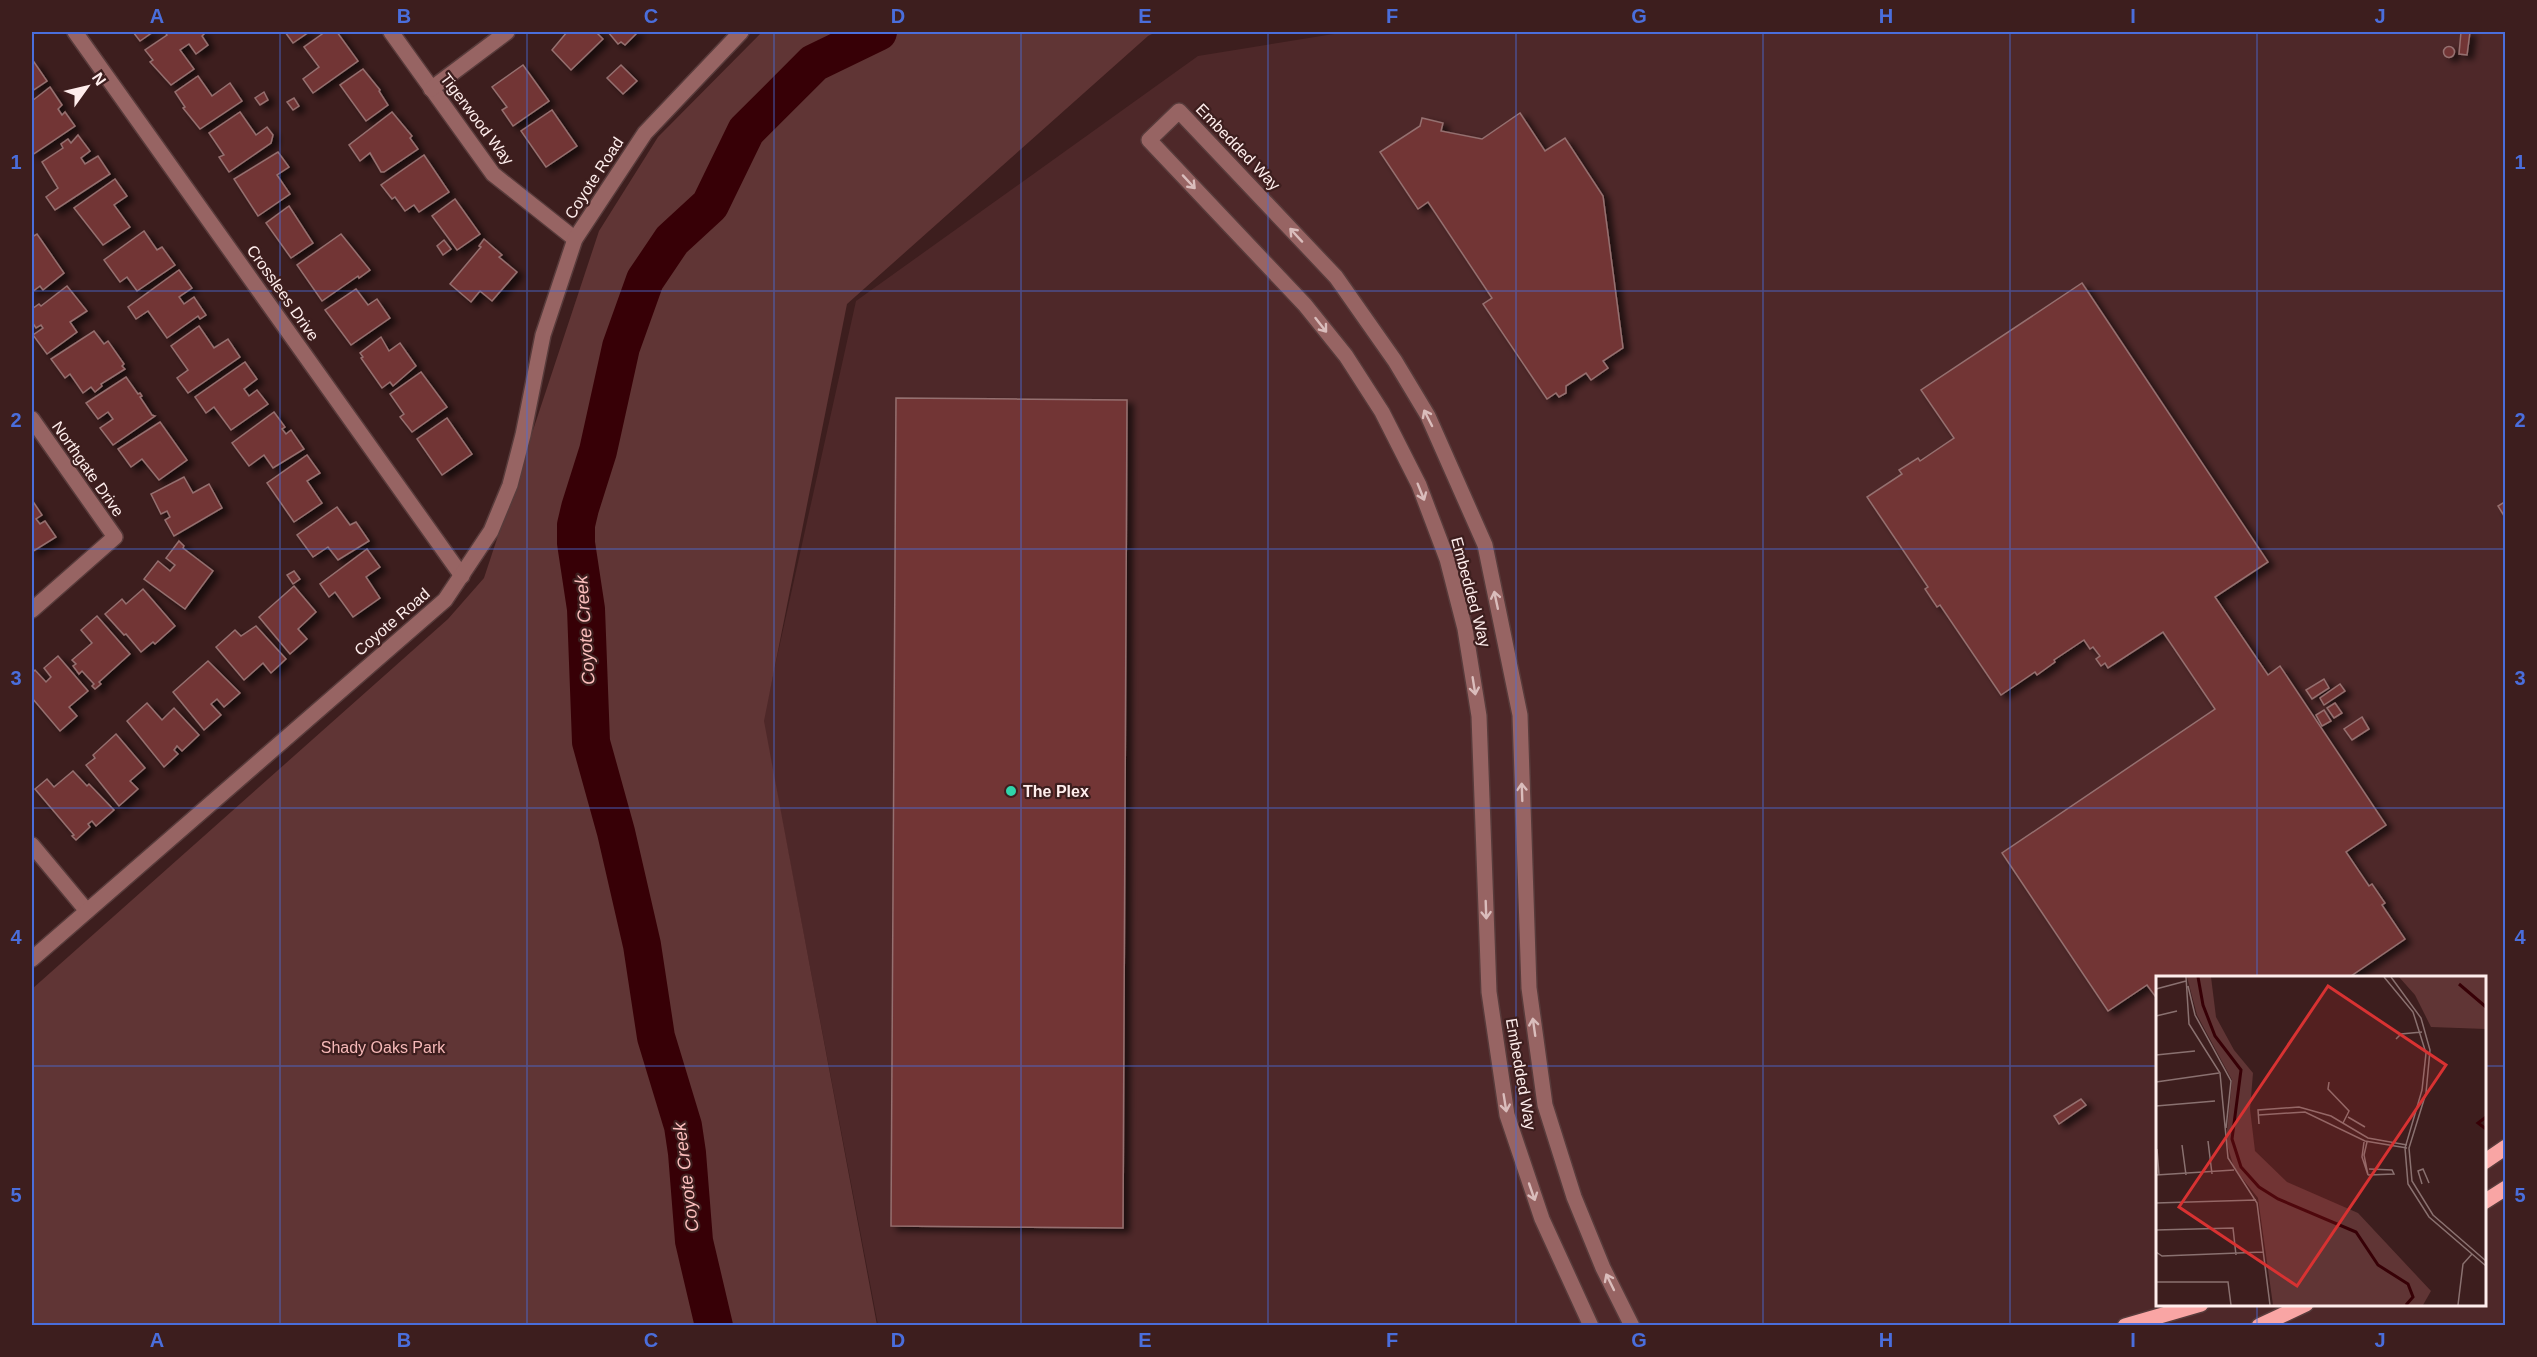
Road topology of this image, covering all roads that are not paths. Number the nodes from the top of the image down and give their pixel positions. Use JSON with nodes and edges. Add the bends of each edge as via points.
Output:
{"nodes":[{"id":1,"x":75,"y":32,"type":"edge"},
{"id":2,"x":392,"y":32,"type":"edge"},
{"id":3,"x":507,"y":32,"type":"edge"},
{"id":4,"x":741,"y":32,"type":"edge"},
{"id":5,"x":431,"y":89,"type":"junction"},
{"id":6,"x":575,"y":239,"type":"junction"},
{"id":7,"x":32,"y":419,"type":"edge"},
{"id":8,"x":462,"y":576,"type":"junction"},
{"id":9,"x":32,"y":610,"type":"edge"},
{"id":10,"x":32,"y":844,"type":"edge"},
{"id":11,"x":87,"y":911,"type":"junction"},
{"id":12,"x":32,"y":959,"type":"edge"},
{"id":13,"x":2505,"y":1147,"type":"edge"},
{"id":14,"x":2486,"y":1161,"type":"edge"},
{"id":15,"x":2505,"y":1188,"type":"edge"},
{"id":16,"x":2486,"y":1201,"type":"edge"},
{"id":17,"x":2197,"y":1306,"type":"edge"},
{"id":18,"x":2305,"y":1306,"type":"edge"},
{"id":19,"x":1591,"y":1326,"type":"edge"},
{"id":20,"x":1632,"y":1326,"type":"edge"},
{"id":21,"x":2124,"y":1326,"type":"edge"},
{"id":22,"x":2259,"y":1326,"type":"edge"}],
"edges":[{"from":1,"to":8,"type":"street","name":"Crosslees Drive"},
{"from":2,"to":5,"type":"street","name":"Tigerwood Way"},
{"from":3,"to":5,"type":"street"},
{"from":4,"to":6,"type":"street","name":"Coyote Road","via":[[645,133]]},
{"from":5,"to":6,"type":"street","name":"Tigerwood Way","via":[[493,174]]},
{"from":6,"to":8,"type":"street","name":"Coyote Road","via":[[543,335],[510,485],[491,531]]},
{"from":7,"to":9,"type":"street","name":"Northgate Drive","via":[[115,537]]},
{"from":8,"to":11,"type":"street","name":"Coyote Road","via":[[445,600]]},
{"from":10,"to":11,"type":"street"},
{"from":11,"to":12,"type":"street","name":"Coyote Road"},
{"from":13,"to":14,"type":"main road"},
{"from":15,"to":16,"type":"main road"},
{"from":17,"to":21,"type":"main road"},
{"from":18,"to":22,"type":"main road"},
{"from":20,"to":19,"type":"street","name":"Embedded Way","one_way":true,"via":[[1574,1197],[1545,1106],[1529,988],[1520,715],[1485,545],[1428,416],[1336,278],[1179,111],[1149,140],[1305,305],[1346,356],[1382,412],[1419,486],[1447,559],[1465,629],[1479,716],[1489,992],[1507,1115],[1542,1220]]}]}
